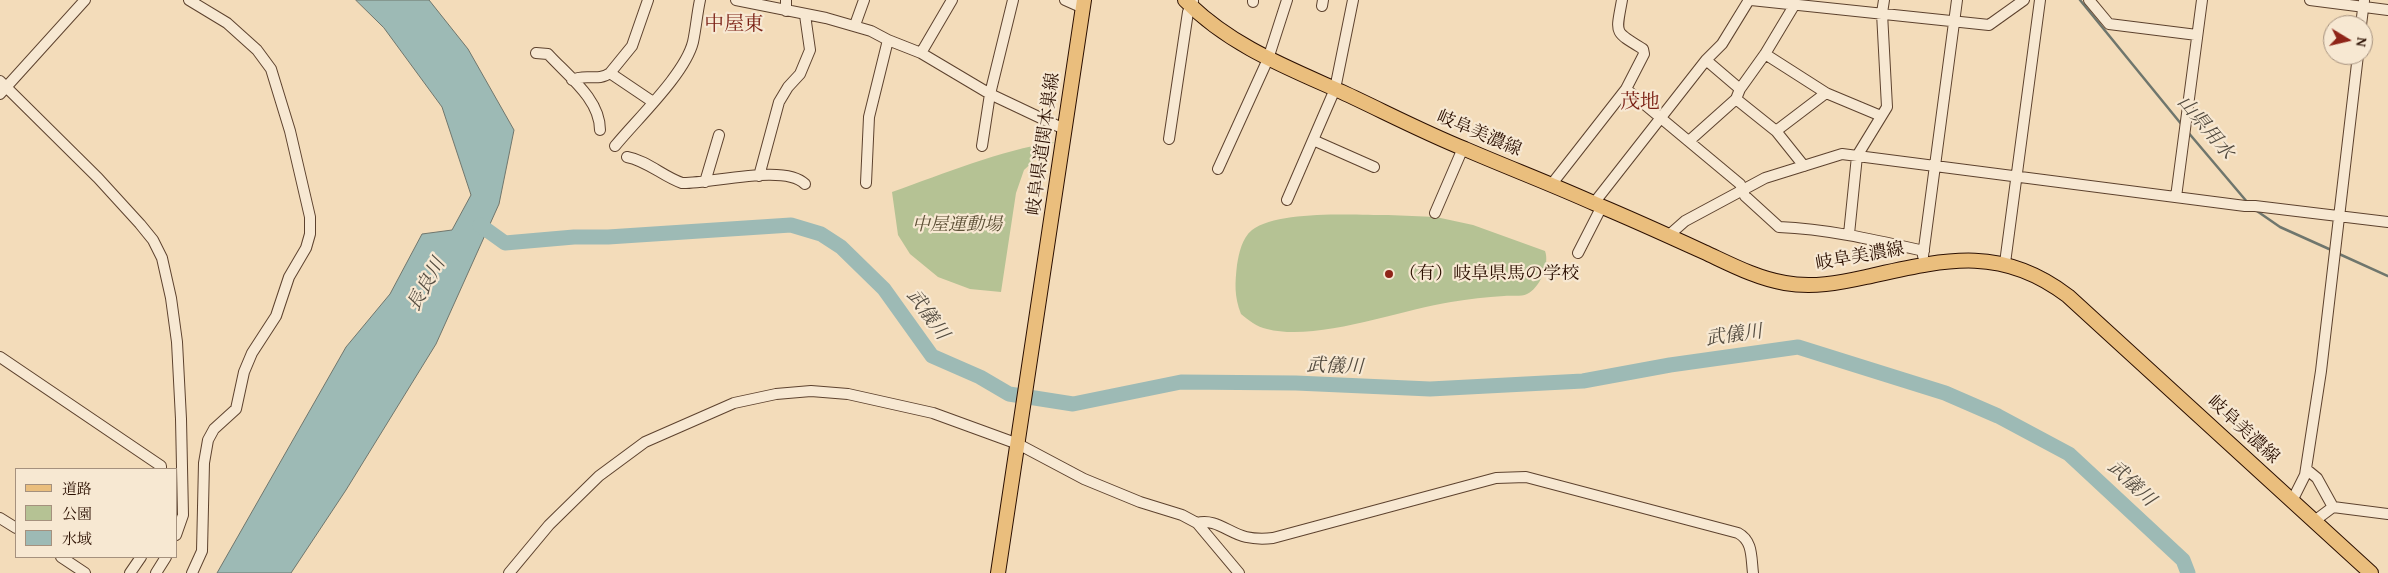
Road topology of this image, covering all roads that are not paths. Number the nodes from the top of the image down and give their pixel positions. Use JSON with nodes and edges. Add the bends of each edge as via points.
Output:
{"nodes":[{"id":1,"x":85,"y":0,"type":"edge"},
{"id":2,"x":189,"y":0,"type":"edge"},
{"id":3,"x":648,"y":0,"type":"edge"},
{"id":4,"x":700,"y":0,"type":"edge"},
{"id":5,"x":736,"y":0,"type":"edge"},
{"id":6,"x":786,"y":0,"type":"edge"},
{"id":7,"x":864,"y":0,"type":"edge"},
{"id":8,"x":952,"y":0,"type":"edge"},
{"id":9,"x":1013,"y":0,"type":"edge"},
{"id":10,"x":1065,"y":0,"type":"edge"},
{"id":11,"x":1288,"y":0,"type":"edge"},
{"id":12,"x":1353,"y":0,"type":"edge"},
{"id":13,"x":1622,"y":0,"type":"edge"},
{"id":14,"x":1750,"y":0,"type":"edge"},
{"id":15,"x":1884,"y":0,"type":"edge"},
{"id":16,"x":1957,"y":0,"type":"edge"},
{"id":17,"x":2024,"y":0,"type":"edge"},
{"id":18,"x":2040,"y":0,"type":"edge"},
{"id":19,"x":2089,"y":0,"type":"edge"},
{"id":20,"x":2202,"y":0,"type":"edge"},
{"id":21,"x":2310,"y":0,"type":"edge"},
{"id":22,"x":1190,"y":2,"type":"edge"},
{"id":23,"x":2364,"y":3,"type":"edge"},
{"id":24,"x":1084,"y":4,"type":"edge"},
{"id":25,"x":1795,"y":4,"type":"junction"},
{"id":26,"x":2388,"y":10,"type":"edge"},
{"id":27,"x":786,"y":11,"type":"junction"},
{"id":28,"x":1882,"y":14,"type":"junction"},
{"id":29,"x":805,"y":15,"type":"junction"},
{"id":30,"x":1954,"y":21,"type":"junction"},
{"id":31,"x":855,"y":25,"type":"junction"},
{"id":32,"x":2197,"y":36,"type":"junction"},
{"id":33,"x":888,"y":40,"type":"junction"},
{"id":34,"x":536,"y":53,"type":"dead end"},
{"id":35,"x":921,"y":53,"type":"junction"},
{"id":36,"x":1766,"y":54,"type":"junction"},
{"id":37,"x":1268,"y":59,"type":"junction"},
{"id":38,"x":1706,"y":60,"type":"junction"},
{"id":39,"x":2357,"y":65,"type":"edge"},
{"id":40,"x":610,"y":73,"type":"junction"},
{"id":41,"x":572,"y":80,"type":"junction"},
{"id":42,"x":2,"y":87,"type":"edge"},
{"id":43,"x":1335,"y":89,"type":"junction"},
{"id":44,"x":1626,"y":89,"type":"junction"},
{"id":45,"x":1826,"y":93,"type":"junction"},
{"id":46,"x":990,"y":94,"type":"junction"},
{"id":47,"x":1738,"y":94,"type":"junction"},
{"id":48,"x":653,"y":102,"type":"junction"},
{"id":49,"x":1881,"y":116,"type":"junction"},
{"id":50,"x":1661,"y":118,"type":"junction"},
{"id":51,"x":1064,"y":129,"type":"junction"},
{"id":52,"x":600,"y":130,"type":"dead end"},
{"id":53,"x":1776,"y":131,"type":"junction"},
{"id":54,"x":720,"y":135,"type":"dead end"},
{"id":55,"x":1169,"y":140,"type":"dead end"},
{"id":56,"x":1313,"y":140,"type":"junction"},
{"id":57,"x":1689,"y":141,"type":"junction"},
{"id":58,"x":615,"y":146,"type":"dead end"},
{"id":59,"x":982,"y":146,"type":"dead end"},
{"id":60,"x":1462,"y":148,"type":"junction"},
{"id":61,"x":1857,"y":156,"type":"junction"},
{"id":62,"x":627,"y":157,"type":"dead end"},
{"id":63,"x":1804,"y":166,"type":"junction"},
{"id":64,"x":1935,"y":166,"type":"junction"},
{"id":65,"x":1374,"y":167,"type":"dead end"},
{"id":66,"x":1218,"y":169,"type":"dead end"},
{"id":67,"x":759,"y":176,"type":"junction"},
{"id":68,"x":2017,"y":177,"type":"junction"},
{"id":69,"x":706,"y":182,"type":"junction"},
{"id":70,"x":866,"y":183,"type":"dead end"},
{"id":71,"x":805,"y":184,"type":"dead end"},
{"id":72,"x":1551,"y":185,"type":"junction"},
{"id":73,"x":1743,"y":190,"type":"junction"},
{"id":74,"x":2176,"y":197,"type":"junction"},
{"id":75,"x":1287,"y":200,"type":"dead end"},
{"id":76,"x":1598,"y":205,"type":"junction"},
{"id":77,"x":1435,"y":213,"type":"dead end"},
{"id":78,"x":2338,"y":216,"type":"junction"},
{"id":79,"x":2388,"y":222,"type":"edge"},
{"id":80,"x":1849,"y":234,"type":"junction"},
{"id":81,"x":1668,"y":236,"type":"junction"},
{"id":82,"x":1578,"y":253,"type":"dead end"},
{"id":83,"x":1923,"y":258,"type":"junction"},
{"id":84,"x":2006,"y":264,"type":"junction"},
{"id":85,"x":0,"y":357,"type":"edge"},
{"id":86,"x":1018,"y":438,"type":"junction"},
{"id":87,"x":161,"y":468,"type":"edge"},
{"id":88,"x":2306,"y":469,"type":"junction"},
{"id":89,"x":2292,"y":501,"type":"junction"},
{"id":90,"x":2333,"y":507,"type":"junction"},
{"id":91,"x":2388,"y":514,"type":"edge"},
{"id":92,"x":0,"y":518,"type":"edge"},
{"id":93,"x":1197,"y":522,"type":"junction"},
{"id":94,"x":2313,"y":522,"type":"junction"},
{"id":95,"x":15,"y":527,"type":"edge"},
{"id":96,"x":178,"y":529,"type":"edge"},
{"id":97,"x":62,"y":558,"type":"edge"},
{"id":98,"x":139,"y":558,"type":"edge"},
{"id":99,"x":165,"y":558,"type":"edge"},
{"id":100,"x":85,"y":573,"type":"edge"},
{"id":101,"x":130,"y":573,"type":"edge"},
{"id":102,"x":156,"y":573,"type":"edge"},
{"id":103,"x":192,"y":573,"type":"edge"},
{"id":104,"x":508,"y":573,"type":"edge"},
{"id":105,"x":998,"y":573,"type":"edge"},
{"id":106,"x":1239,"y":573,"type":"edge"},
{"id":107,"x":1753,"y":573,"type":"edge"},
{"id":108,"x":2371,"y":573,"type":"edge"}],
"edges":[{"from":1,"to":42,"type":"street"},
{"from":2,"to":103,"type":"street","via":[[227,23],[257,50],[271,69],[290,131],[310,218],[306,248],[289,277],[276,316],[244,372],[236,409],[214,429],[208,440],[204,463],[202,551]]},
{"from":3,"to":40,"type":"street","via":[[632,46]]},
{"from":4,"to":48,"type":"street","via":[[693,42],[686,58]]},
{"from":5,"to":27,"type":"street"},
{"from":6,"to":27,"type":"street"},
{"from":7,"to":31,"type":"street"},
{"from":8,"to":35,"type":"street"},
{"from":9,"to":46,"type":"street"},
{"from":10,"to":24,"type":"street"},
{"from":11,"to":37,"type":"street"},
{"from":12,"to":43,"type":"street"},
{"from":13,"to":44,"type":"street","via":[[1619,35],[1643,49],[1644,54]]},
{"from":14,"to":25,"type":"street"},
{"from":14,"to":38,"type":"street","via":[[1722,44]]},
{"from":15,"to":28,"type":"street"},
{"from":16,"to":30,"type":"street"},
{"from":17,"to":30,"type":"street","via":[[1989,25]]},
{"from":18,"to":68,"type":"street"},
{"from":19,"to":32,"type":"street","via":[[2109,24]]},
{"from":20,"to":32,"type":"street"},
{"from":21,"to":23,"type":"street"},
{"from":22,"to":37,"type":"main road","name":"岐阜美濃線","via":[[1242,45]]},
{"from":22,"to":55,"type":"street"},
{"from":23,"to":26,"type":"street"},
{"from":24,"to":51,"type":"main road","name":"岐阜県道関本巣線"},
{"from":25,"to":28,"type":"street"},
{"from":25,"to":36,"type":"street"},
{"from":27,"to":29,"type":"street"},
{"from":28,"to":30,"type":"street"},
{"from":28,"to":49,"type":"street","via":[[1887,107]]},
{"from":29,"to":31,"type":"street"},
{"from":29,"to":67,"type":"street","via":[[810,50],[800,74],[779,102]]},
{"from":30,"to":64,"type":"street"},
{"from":31,"to":33,"type":"street"},
{"from":32,"to":74,"type":"street"},
{"from":33,"to":35,"type":"street"},
{"from":33,"to":70,"type":"street","via":[[869,116]]},
{"from":34,"to":41,"type":"street","via":[[548,54]]},
{"from":35,"to":46,"type":"street"},
{"from":36,"to":45,"type":"street"},
{"from":36,"to":47,"type":"street"},
{"from":37,"to":43,"type":"main road","name":"岐阜美濃線"},
{"from":37,"to":66,"type":"street"},
{"from":38,"to":47,"type":"street"},
{"from":38,"to":50,"type":"street"},
{"from":39,"to":78,"type":"street"},
{"from":40,"to":41,"type":"street","via":[[604,78],[578,77]]},
{"from":40,"to":48,"type":"street"},
{"from":41,"to":52,"type":"street","via":[[593,103],[600,120]]},
{"from":42,"to":96,"type":"street","via":[[98,178],[153,240],[162,258],[177,342],[183,515]]},
{"from":43,"to":56,"type":"street"},
{"from":43,"to":60,"type":"main road","name":"岐阜美濃線"},
{"from":44,"to":50,"type":"street"},
{"from":44,"to":72,"type":"street"},
{"from":45,"to":49,"type":"street"},
{"from":45,"to":53,"type":"street"},
{"from":46,"to":51,"type":"street"},
{"from":46,"to":59,"type":"street"},
{"from":47,"to":53,"type":"street"},
{"from":47,"to":57,"type":"street"},
{"from":48,"to":58,"type":"street"},
{"from":49,"to":61,"type":"street"},
{"from":50,"to":57,"type":"street"},
{"from":50,"to":76,"type":"street"},
{"from":51,"to":86,"type":"main road","name":"岐阜県道関本巣線"},
{"from":53,"to":63,"type":"street"},
{"from":54,"to":69,"type":"street"},
{"from":56,"to":65,"type":"street"},
{"from":56,"to":75,"type":"street"},
{"from":57,"to":73,"type":"street"},
{"from":60,"to":72,"type":"main road","name":"岐阜美濃線"},
{"from":60,"to":77,"type":"street"},
{"from":61,"to":63,"type":"street","via":[[1842,154]]},
{"from":61,"to":64,"type":"street"},
{"from":61,"to":80,"type":"street"},
{"from":62,"to":69,"type":"street","via":[[644,161],[682,183]]},
{"from":63,"to":73,"type":"street","via":[[1765,178]]},
{"from":64,"to":68,"type":"street"},
{"from":64,"to":83,"type":"street"},
{"from":67,"to":69,"type":"street"},
{"from":67,"to":71,"type":"street","via":[[786,175]]},
{"from":68,"to":74,"type":"street"},
{"from":68,"to":84,"type":"street"},
{"from":72,"to":76,"type":"main road","name":"岐阜美濃線"},
{"from":73,"to":80,"type":"street","via":[[1779,226]]},
{"from":73,"to":81,"type":"street","via":[[1685,221]]},
{"from":74,"to":78,"type":"street"},
{"from":76,"to":81,"type":"main road","name":"岐阜美濃線"},
{"from":76,"to":82,"type":"street"},
{"from":78,"to":79,"type":"street"},
{"from":78,"to":88,"type":"street","via":[[2321,371]]},
{"from":80,"to":83,"type":"street"},
{"from":81,"to":83,"type":"main road","name":"岐阜美濃線","via":[[1749,272],[1784,283],[1808,286],[1835,284]]},
{"from":83,"to":84,"type":"main road","name":"岐阜美濃線"},
{"from":84,"to":89,"type":"main road","name":"岐阜美濃線","via":[[2049,282],[2068,296]]},
{"from":85,"to":87,"type":"street"},
{"from":86,"to":93,"type":"street","via":[[1084,480]]},
{"from":86,"to":104,"type":"street","via":[[933,413],[848,394],[812,391],[776,394],[734,403],[645,442],[600,476],[549,525]]},
{"from":86,"to":105,"type":"main road"},
{"from":88,"to":89,"type":"street"},
{"from":88,"to":90,"type":"street","via":[[2317,478]]},
{"from":89,"to":94,"type":"main road","name":"岐阜美濃線"},
{"from":90,"to":91,"type":"street"},
{"from":90,"to":94,"type":"street"},
{"from":92,"to":95,"type":"street"},
{"from":93,"to":106,"type":"street"},
{"from":93,"to":107,"type":"street","via":[[1213,523],[1243,537],[1273,538],[1496,478],[1515,476],[1738,533],[1750,544]]},
{"from":94,"to":108,"type":"main road","name":"岐阜美濃線"},
{"from":97,"to":100,"type":"street"},
{"from":98,"to":101,"type":"street"},
{"from":99,"to":102,"type":"street"}]}
